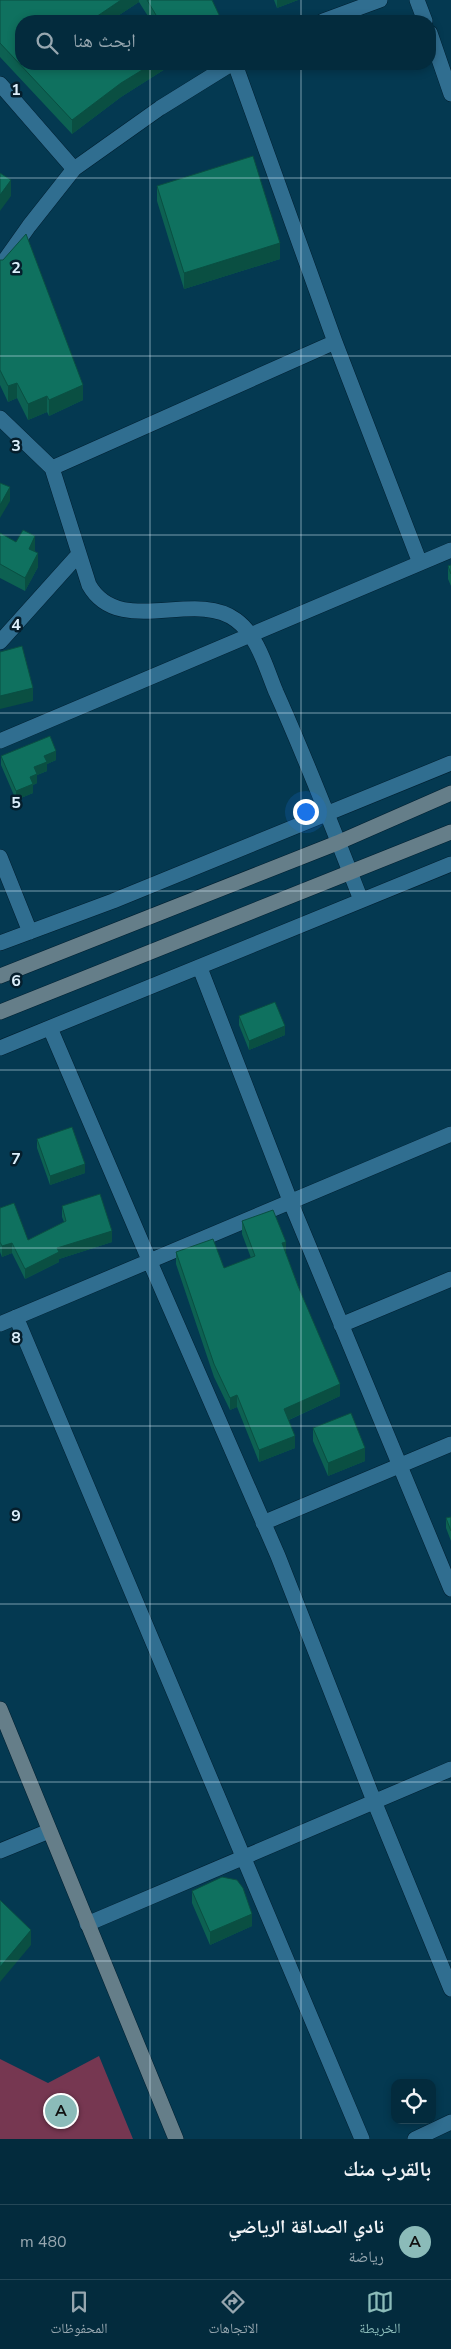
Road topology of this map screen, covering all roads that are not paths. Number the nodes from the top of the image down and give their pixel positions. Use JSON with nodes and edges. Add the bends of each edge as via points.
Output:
{"nodes":[{"id":1,"x":380,"y":0,"type":"edge"},
{"id":2,"x":417,"y":0,"type":"edge"},
{"id":3,"x":339,"y":15,"type":"edge"},
{"id":4,"x":423,"y":15,"type":"edge"},
{"id":5,"x":436,"y":43,"type":"edge"},
{"id":6,"x":446,"y":58,"type":"edge"},
{"id":7,"x":223,"y":70,"type":"edge"},
{"id":8,"x":235,"y":70,"type":"edge"},
{"id":9,"x":0,"y":84,"type":"edge"},
{"id":10,"x":451,"y":94,"type":"edge"},
{"id":11,"x":74,"y":169,"type":"junction"},
{"id":12,"x":0,"y":267,"type":"edge"},
{"id":13,"x":335,"y":342,"type":"junction"},
{"id":14,"x":0,"y":418,"type":"edge"},
{"id":15,"x":52,"y":468,"type":"junction"},
{"id":16,"x":451,"y":550,"type":"edge"},
{"id":17,"x":80,"y":554,"type":"junction"},
{"id":18,"x":420,"y":563,"type":"junction"},
{"id":19,"x":251,"y":635,"type":"junction"},
{"id":20,"x":0,"y":642,"type":"edge"},
{"id":21,"x":0,"y":741,"type":"edge"},
{"id":22,"x":451,"y":763,"type":"edge"},
{"id":23,"x":451,"y":793,"type":"edge"},
{"id":24,"x":327,"y":815,"type":"junction"},
{"id":25,"x":451,"y":832,"type":"edge"},
{"id":26,"x":338,"y":843,"type":"junction"},
{"id":27,"x":0,"y":857,"type":"edge"},
{"id":28,"x":451,"y":864,"type":"edge"},
{"id":29,"x":350,"y":873,"type":"junction"},
{"id":30,"x":361,"y":900,"type":"junction"},
{"id":31,"x":30,"y":932,"type":"junction"},
{"id":32,"x":0,"y":943,"type":"edge"},
{"id":33,"x":200,"y":968,"type":"junction"},
{"id":34,"x":0,"y":976,"type":"edge"},
{"id":35,"x":0,"y":1012,"type":"edge"},
{"id":36,"x":50,"y":1028,"type":"junction"},
{"id":37,"x":0,"y":1048,"type":"edge"},
{"id":38,"x":451,"y":1134,"type":"edge"},
{"id":39,"x":291,"y":1203,"type":"junction"},
{"id":40,"x":150,"y":1262,"type":"junction"},
{"id":41,"x":451,"y":1279,"type":"edge"},
{"id":42,"x":16,"y":1317,"type":"junction"},
{"id":43,"x":0,"y":1324,"type":"edge"},
{"id":44,"x":341,"y":1325,"type":"junction"},
{"id":45,"x":451,"y":1444,"type":"edge"},
{"id":46,"x":401,"y":1465,"type":"junction"},
{"id":47,"x":263,"y":1523,"type":"junction"},
{"id":48,"x":451,"y":1589,"type":"edge"},
{"id":49,"x":0,"y":1709,"type":"edge"},
{"id":50,"x":451,"y":1769,"type":"edge"},
{"id":51,"x":374,"y":1801,"type":"junction"},
{"id":52,"x":49,"y":1831,"type":"junction"},
{"id":53,"x":0,"y":1851,"type":"edge"},
{"id":54,"x":242,"y":1856,"type":"junction"},
{"id":55,"x":87,"y":1924,"type":"junction"},
{"id":56,"x":451,"y":1989,"type":"edge"},
{"id":57,"x":451,"y":2122,"type":"edge"},
{"id":58,"x":176,"y":2139,"type":"edge"},
{"id":59,"x":362,"y":2139,"type":"edge"},
{"id":60,"x":415,"y":2139,"type":"edge"}],
"edges":[{"from":1,"to":3,"type":"street"},
{"from":2,"to":4,"type":"street"},
{"from":5,"to":6,"type":"street"},
{"from":6,"to":10,"type":"street"},
{"from":7,"to":11,"type":"street","via":[[160,108]]},
{"from":8,"to":13,"type":"street"},
{"from":9,"to":11,"type":"street"},
{"from":11,"to":12,"type":"street"},
{"from":13,"to":15,"type":"street"},
{"from":13,"to":18,"type":"street"},
{"from":14,"to":15,"type":"street"},
{"from":15,"to":17,"type":"street"},
{"from":16,"to":18,"type":"street"},
{"from":17,"to":19,"type":"street","via":[[89,585],[105,604],[140,611],[209,610],[225,613]]},
{"from":17,"to":20,"type":"street"},
{"from":18,"to":19,"type":"street"},
{"from":19,"to":21,"type":"street"},
{"from":19,"to":24,"type":"street"},
{"from":22,"to":24,"type":"street"},
{"from":23,"to":26,"type":"street"},
{"from":24,"to":26,"type":"street"},
{"from":24,"to":31,"type":"street"},
{"from":25,"to":29,"type":"street"},
{"from":26,"to":29,"type":"street"},
{"from":26,"to":34,"type":"street"},
{"from":27,"to":31,"type":"street"},
{"from":28,"to":30,"type":"street"},
{"from":29,"to":30,"type":"street"},
{"from":29,"to":35,"type":"street"},
{"from":30,"to":33,"type":"street"},
{"from":31,"to":32,"type":"street"},
{"from":33,"to":36,"type":"street"},
{"from":33,"to":39,"type":"street"},
{"from":36,"to":37,"type":"street"},
{"from":36,"to":40,"type":"street"},
{"from":38,"to":39,"type":"street"},
{"from":39,"to":40,"type":"street"},
{"from":39,"to":44,"type":"street"},
{"from":40,"to":42,"type":"street"},
{"from":40,"to":47,"type":"street"},
{"from":41,"to":44,"type":"street"},
{"from":42,"to":43,"type":"street"},
{"from":42,"to":54,"type":"street"},
{"from":44,"to":46,"type":"street"},
{"from":45,"to":46,"type":"street"},
{"from":46,"to":47,"type":"street"},
{"from":46,"to":48,"type":"street"},
{"from":47,"to":51,"type":"street"},
{"from":49,"to":52,"type":"street"},
{"from":50,"to":51,"type":"street"},
{"from":51,"to":54,"type":"street"},
{"from":51,"to":56,"type":"street"},
{"from":52,"to":53,"type":"street"},
{"from":52,"to":55,"type":"street"},
{"from":54,"to":55,"type":"street"},
{"from":54,"to":59,"type":"street"},
{"from":55,"to":58,"type":"street"},
{"from":57,"to":60,"type":"street"}]}
